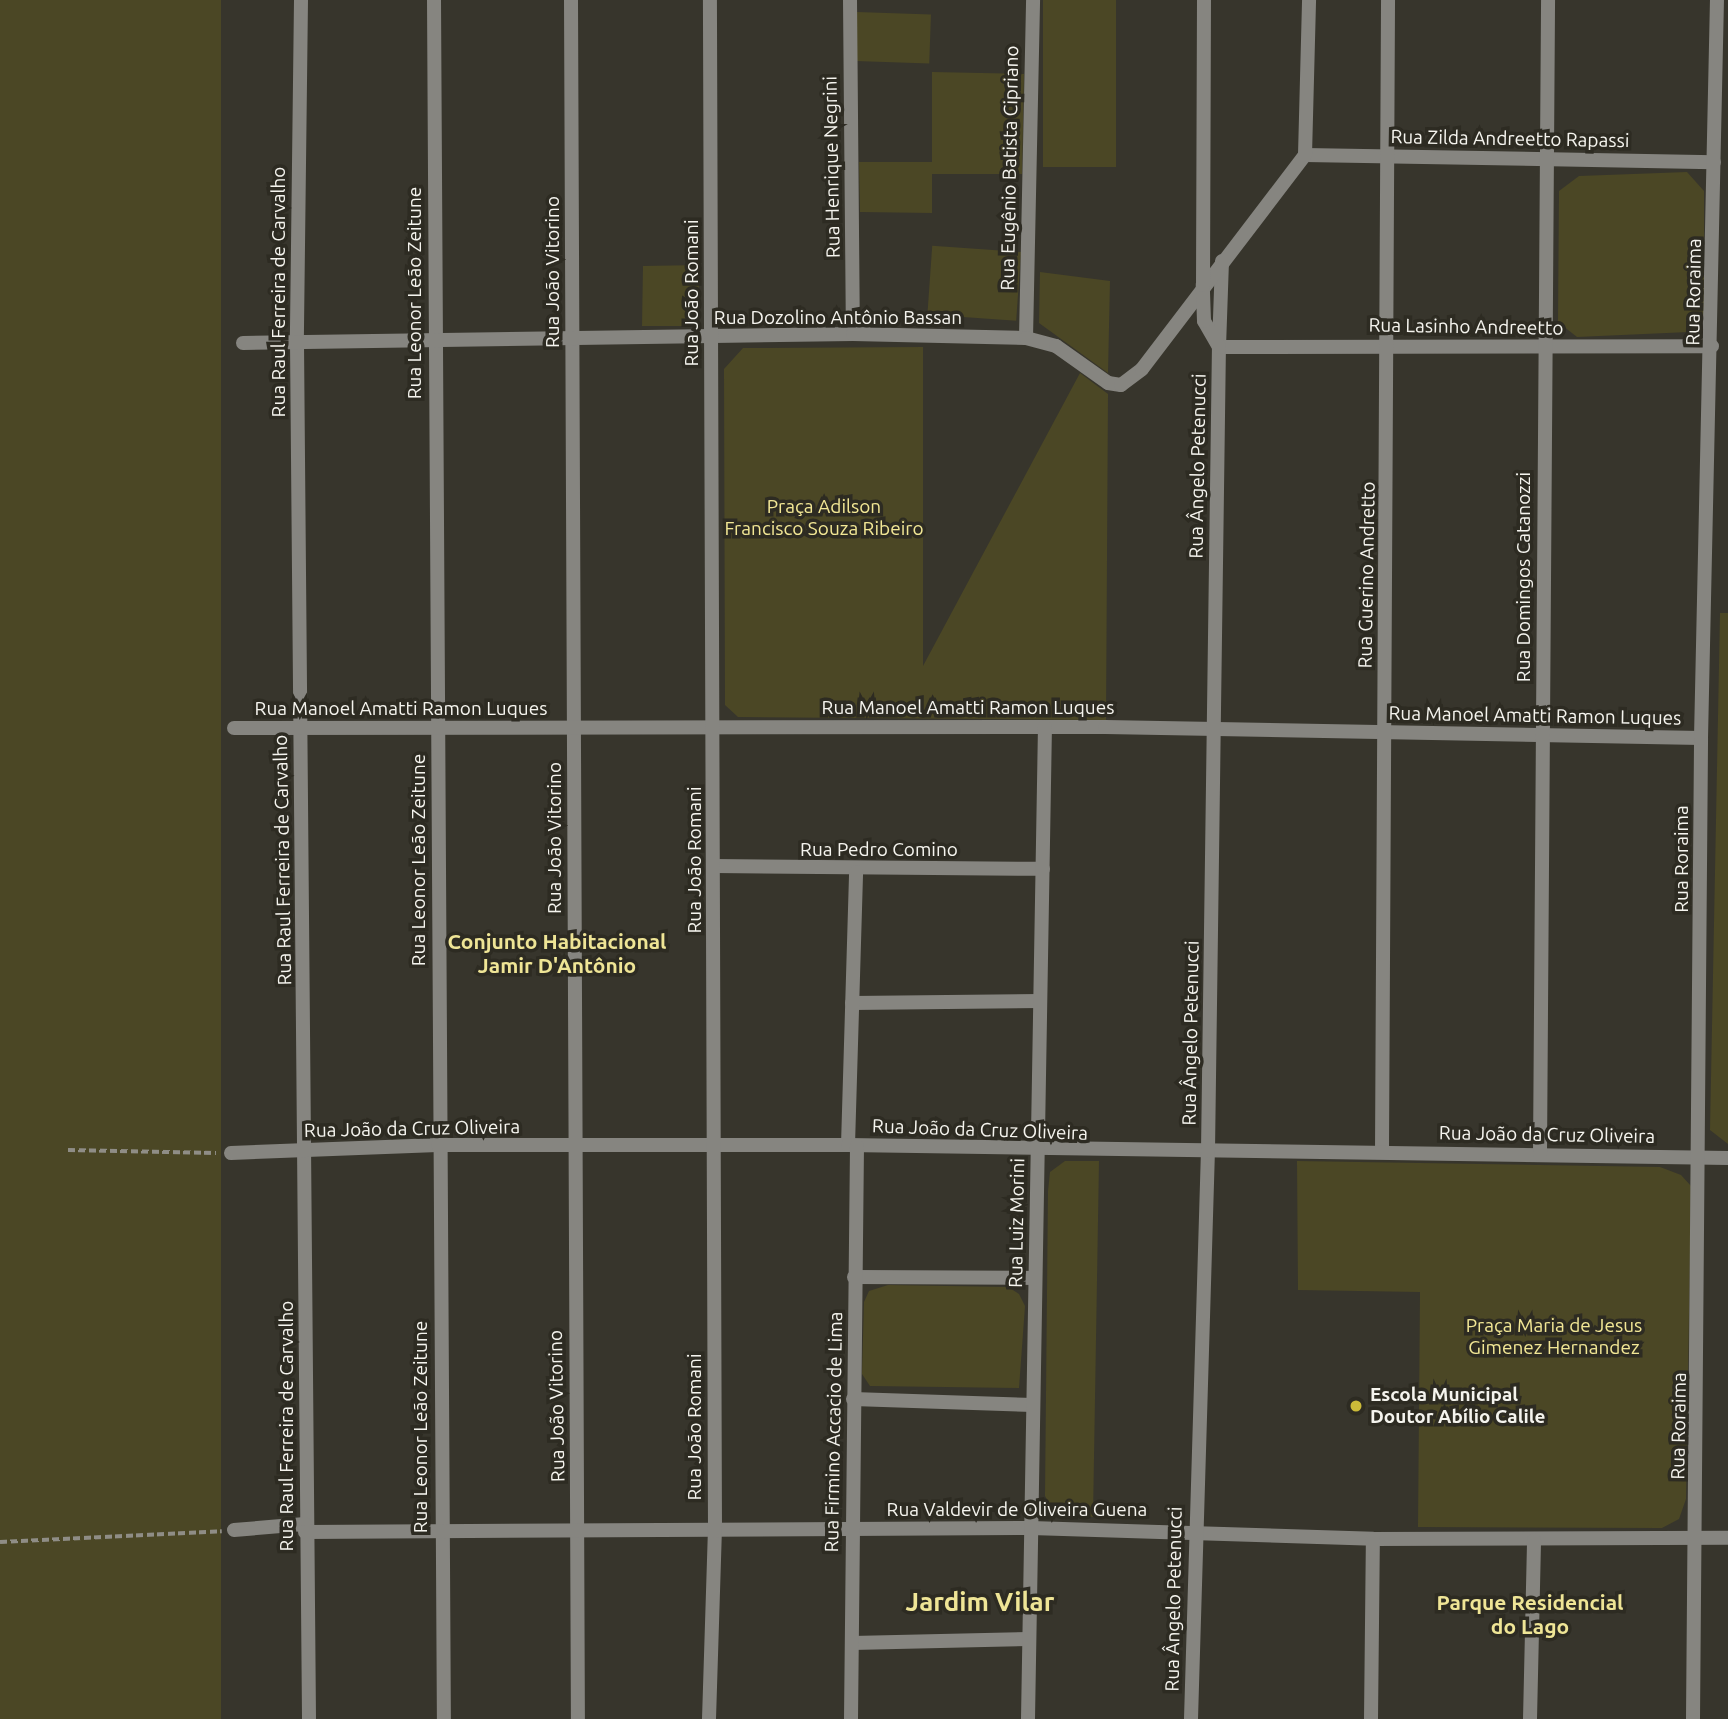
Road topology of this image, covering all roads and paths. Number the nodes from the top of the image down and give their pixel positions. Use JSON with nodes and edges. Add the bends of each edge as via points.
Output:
{"nodes":[{"id":1,"x":301,"y":0,"type":"edge"},
{"id":2,"x":434,"y":0,"type":"edge"},
{"id":3,"x":571,"y":0,"type":"edge"},
{"id":4,"x":710,"y":0,"type":"edge"},
{"id":5,"x":850,"y":0,"type":"edge"},
{"id":6,"x":1033,"y":0,"type":"edge"},
{"id":7,"x":1204,"y":0,"type":"edge"},
{"id":8,"x":1308,"y":0,"type":"edge"},
{"id":9,"x":1388,"y":0,"type":"edge"},
{"id":10,"x":1548,"y":0,"type":"edge"},
{"id":11,"x":1717,"y":0,"type":"edge"},
{"id":12,"x":1305,"y":155,"type":"junction"},
{"id":13,"x":1384,"y":156,"type":"junction"},
{"id":14,"x":1547,"y":160,"type":"junction"},
{"id":15,"x":1714,"y":162,"type":"junction"},
{"id":16,"x":1222,"y":261,"type":"junction"},
{"id":17,"x":1203,"y":285,"type":"junction"},
{"id":18,"x":853,"y":334,"type":"junction"},
{"id":19,"x":572,"y":336,"type":"junction"},
{"id":20,"x":711,"y":338,"type":"junction"},
{"id":21,"x":1026,"y":338,"type":"junction"},
{"id":22,"x":435,"y":342,"type":"junction"},
{"id":23,"x":243,"y":343,"type":"dead end"},
{"id":24,"x":297,"y":343,"type":"junction"},
{"id":25,"x":1390,"y":343,"type":"junction"},
{"id":26,"x":1713,"y":346,"type":"junction"},
{"id":27,"x":1219,"y":347,"type":"junction"},
{"id":28,"x":1543,"y":349,"type":"junction"},
{"id":29,"x":713,"y":727,"type":"junction"},
{"id":30,"x":1045,"y":727,"type":"junction"},
{"id":31,"x":234,"y":728,"type":"dead end"},
{"id":32,"x":438,"y":728,"type":"junction"},
{"id":33,"x":575,"y":729,"type":"junction"},
{"id":34,"x":300,"y":730,"type":"junction"},
{"id":35,"x":1214,"y":730,"type":"junction"},
{"id":36,"x":1384,"y":732,"type":"junction"},
{"id":37,"x":1544,"y":734,"type":"junction"},
{"id":38,"x":1701,"y":738,"type":"junction"},
{"id":39,"x":715,"y":866,"type":"junction"},
{"id":40,"x":1042,"y":869,"type":"junction"},
{"id":41,"x":856,"y":872,"type":"junction"},
{"id":42,"x":1040,"y":1001,"type":"junction"},
{"id":43,"x":852,"y":1003,"type":"junction"},
{"id":44,"x":438,"y":1145,"type":"junction"},
{"id":45,"x":852,"y":1145,"type":"junction"},
{"id":46,"x":714,"y":1146,"type":"junction"},
{"id":47,"x":573,"y":1147,"type":"junction"},
{"id":48,"x":68,"y":1150,"type":"dead end"},
{"id":49,"x":1037,"y":1150,"type":"junction"},
{"id":50,"x":307,"y":1151,"type":"junction"},
{"id":51,"x":1208,"y":1151,"type":"junction"},
{"id":52,"x":1382,"y":1152,"type":"junction"},
{"id":53,"x":231,"y":1153,"type":"joint"},
{"id":54,"x":1540,"y":1154,"type":"junction"},
{"id":55,"x":1701,"y":1157,"type":"junction"},
{"id":56,"x":1728,"y":1158,"type":"edge"},
{"id":57,"x":854,"y":1277,"type":"junction"},
{"id":58,"x":1035,"y":1278,"type":"junction"},
{"id":59,"x":853,"y":1399,"type":"junction"},
{"id":60,"x":1033,"y":1405,"type":"junction"},
{"id":61,"x":305,"y":1528,"type":"junction"},
{"id":62,"x":1031,"y":1528,"type":"junction"},
{"id":63,"x":852,"y":1529,"type":"junction"},
{"id":64,"x":234,"y":1530,"type":"joint"},
{"id":65,"x":1195,"y":1530,"type":"junction"},
{"id":66,"x":577,"y":1531,"type":"junction"},
{"id":67,"x":715,"y":1531,"type":"junction"},
{"id":68,"x":441,"y":1533,"type":"junction"},
{"id":69,"x":1697,"y":1537,"type":"junction"},
{"id":70,"x":1728,"y":1538,"type":"edge"},
{"id":71,"x":1373,"y":1539,"type":"junction"},
{"id":72,"x":1534,"y":1540,"type":"junction"},
{"id":73,"x":0,"y":1542,"type":"edge"},
{"id":74,"x":1029,"y":1639,"type":"junction"},
{"id":75,"x":852,"y":1643,"type":"junction"},
{"id":76,"x":309,"y":1719,"type":"edge"},
{"id":77,"x":444,"y":1719,"type":"edge"},
{"id":78,"x":578,"y":1719,"type":"edge"},
{"id":79,"x":709,"y":1719,"type":"edge"},
{"id":80,"x":851,"y":1719,"type":"edge"},
{"id":81,"x":1028,"y":1719,"type":"edge"},
{"id":82,"x":1191,"y":1719,"type":"edge"},
{"id":83,"x":1371,"y":1719,"type":"edge"},
{"id":84,"x":1530,"y":1719,"type":"edge"},
{"id":85,"x":1693,"y":1719,"type":"edge"}],
"edges":[{"from":1,"to":24,"type":"street","name":"Rua Raul Ferreira de Carvalho"},
{"from":2,"to":22,"type":"street","name":"Rua Leonor Leão Zeitune"},
{"from":3,"to":19,"type":"street","name":"Rua João Vitorino"},
{"from":4,"to":20,"type":"street","name":"Rua João Romani"},
{"from":5,"to":18,"type":"street","name":"Rua Henrique Negrini"},
{"from":6,"to":21,"type":"street","name":"Rua Eugênio Batista Cipriano"},
{"from":7,"to":17,"type":"street","name":"Rua Ângelo Petenucci"},
{"from":8,"to":12,"type":"street"},
{"from":9,"to":13,"type":"street","name":"Rua Guerino Andretto"},
{"from":10,"to":14,"type":"street","name":"Rua Domingos Catanozzi"},
{"from":11,"to":15,"type":"street","name":"Rua Roraima"},
{"from":12,"to":13,"type":"street","name":"Rua Zilda Andreetto Rapassi"},
{"from":12,"to":16,"type":"street"},
{"from":13,"to":14,"type":"street","name":"Rua Zilda Andreetto Rapassi"},
{"from":13,"to":25,"type":"street","name":"Rua Guerino Andretto"},
{"from":14,"to":15,"type":"street","name":"Rua Zilda Andreetto Rapassi"},
{"from":14,"to":28,"type":"street","name":"Rua Domingos Catanozzi"},
{"from":15,"to":26,"type":"street","name":"Rua Roraima"},
{"from":16,"to":17,"type":"street"},
{"from":16,"to":27,"type":"street","name":"Rua Ângelo Petenucci"},
{"from":17,"to":21,"type":"street","name":"Rua Dozolino Antônio Bassan","via":[[1142,369],[1121,385],[1108,383],[1056,346]]},
{"from":17,"to":27,"type":"street","name":"Rua Ângelo Petenucci","via":[[1205,321]]},
{"from":18,"to":20,"type":"street","name":"Rua Dozolino Antônio Bassan"},
{"from":18,"to":21,"type":"street","name":"Rua Dozolino Antônio Bassan"},
{"from":19,"to":20,"type":"street","name":"Rua Dozolino Antônio Bassan"},
{"from":19,"to":22,"type":"street","name":"Rua Dozolino Antônio Bassan"},
{"from":19,"to":33,"type":"street","name":"Rua João Vitorino"},
{"from":20,"to":29,"type":"street","name":"Rua João Romani"},
{"from":22,"to":24,"type":"street","name":"Rua Dozolino Antônio Bassan"},
{"from":22,"to":32,"type":"street","name":"Rua Leonor Leão Zeitune"},
{"from":23,"to":24,"type":"street","name":"Rua Dozolino Antônio Bassan"},
{"from":24,"to":34,"type":"street","name":"Rua Raul Ferreira de Carvalho"},
{"from":25,"to":27,"type":"street","name":"Rua Lasinho Andreetto"},
{"from":25,"to":28,"type":"street","name":"Rua Lasinho Andreetto"},
{"from":25,"to":36,"type":"street","name":"Rua Guerino Andretto"},
{"from":26,"to":28,"type":"street","name":"Rua Lasinho Andreetto"},
{"from":26,"to":38,"type":"street","name":"Rua Roraima"},
{"from":27,"to":35,"type":"street","name":"Rua Ângelo Petenucci"},
{"from":28,"to":37,"type":"street","name":"Rua Domingos Catanozzi"},
{"from":29,"to":30,"type":"street","name":"Rua Manoel Amatti Ramon Luques"},
{"from":29,"to":33,"type":"street","name":"Rua Manoel Amatti Ramon Luques"},
{"from":29,"to":39,"type":"street","name":"Rua João Romani"},
{"from":30,"to":35,"type":"street","name":"Rua Manoel Amatti Ramon Luques"},
{"from":30,"to":40,"type":"street","name":"Rua Luiz Morini"},
{"from":31,"to":34,"type":"street","name":"Rua Manoel Amatti Ramon Luques"},
{"from":32,"to":33,"type":"street","name":"Rua Manoel Amatti Ramon Luques"},
{"from":32,"to":34,"type":"street","name":"Rua Manoel Amatti Ramon Luques"},
{"from":32,"to":44,"type":"street","name":"Rua Leonor Leão Zeitune"},
{"from":33,"to":47,"type":"street","name":"Rua João Vitorino"},
{"from":34,"to":50,"type":"street","name":"Rua Raul Ferreira de Carvalho"},
{"from":35,"to":36,"type":"street","name":"Rua Manoel Amatti Ramon Luques"},
{"from":35,"to":51,"type":"street","name":"Rua Ângelo Petenucci"},
{"from":36,"to":37,"type":"street","name":"Rua Manoel Amatti Ramon Luques"},
{"from":36,"to":52,"type":"street","name":"Rua Guerino Andretto"},
{"from":37,"to":38,"type":"street","name":"Rua Manoel Amatti Ramon Luques"},
{"from":37,"to":54,"type":"street","name":"Rua Domingos Catanozzi"},
{"from":38,"to":55,"type":"street","name":"Rua Roraima"},
{"from":39,"to":41,"type":"street","name":"Rua Pedro Comino"},
{"from":39,"to":46,"type":"street","name":"Rua João Romani"},
{"from":40,"to":41,"type":"street","name":"Rua Pedro Comino"},
{"from":40,"to":42,"type":"street","name":"Rua Luiz Morini"},
{"from":41,"to":43,"type":"street","name":"Rua Firmino Accacio de Lima"},
{"from":42,"to":43,"type":"street"},
{"from":42,"to":49,"type":"street","name":"Rua Luiz Morini"},
{"from":43,"to":45,"type":"street","name":"Rua Firmino Accacio de Lima"},
{"from":44,"to":47,"type":"street","name":"Rua João da Cruz Oliveira"},
{"from":44,"to":50,"type":"street","name":"Rua João da Cruz Oliveira"},
{"from":44,"to":68,"type":"street","name":"Rua Leonor Leão Zeitune"},
{"from":45,"to":46,"type":"street","name":"Rua João da Cruz Oliveira"},
{"from":45,"to":49,"type":"street","name":"Rua João da Cruz Oliveira"},
{"from":45,"to":57,"type":"street","name":"Rua Firmino Accacio de Lima"},
{"from":46,"to":47,"type":"street","name":"Rua João da Cruz Oliveira"},
{"from":46,"to":67,"type":"street","name":"Rua João Romani"},
{"from":47,"to":66,"type":"street","name":"Rua João Vitorino"},
{"from":48,"to":53,"type":"path"},
{"from":49,"to":51,"type":"street","name":"Rua João da Cruz Oliveira"},
{"from":49,"to":58,"type":"street","name":"Rua Luiz Morini"},
{"from":50,"to":53,"type":"street","name":"Rua João da Cruz Oliveira"},
{"from":50,"to":61,"type":"street","name":"Rua Raul Ferreira de Carvalho"},
{"from":51,"to":52,"type":"street","name":"Rua João da Cruz Oliveira"},
{"from":51,"to":65,"type":"street","name":"Rua Ângelo Petenucci"},
{"from":52,"to":54,"type":"street","name":"Rua João da Cruz Oliveira"},
{"from":54,"to":55,"type":"street","name":"Rua João da Cruz Oliveira"},
{"from":55,"to":56,"type":"street","name":"Rua João da Cruz Oliveira"},
{"from":55,"to":69,"type":"street","name":"Rua Roraima"},
{"from":57,"to":58,"type":"street"},
{"from":57,"to":59,"type":"street","name":"Rua Firmino Accacio de Lima"},
{"from":58,"to":60,"type":"street","name":"Rua Luiz Morini"},
{"from":59,"to":60,"type":"street"},
{"from":59,"to":63,"type":"street","name":"Rua Firmino Accacio de Lima"},
{"from":60,"to":62,"type":"street","name":"Rua Luiz Morini"},
{"from":61,"to":64,"type":"street","name":"Rua Valdevir de Oliveira Guena"},
{"from":61,"to":68,"type":"street","name":"Rua Valdevir de Oliveira Guena"},
{"from":61,"to":76,"type":"street","name":"Rua Raul Ferreira de Carvalho"},
{"from":62,"to":63,"type":"street","name":"Rua Valdevir de Oliveira Guena"},
{"from":62,"to":65,"type":"street","name":"Rua Valdevir de Oliveira Guena"},
{"from":62,"to":74,"type":"street","name":"Rua Luiz Morini"},
{"from":63,"to":67,"type":"street","name":"Rua Valdevir de Oliveira Guena"},
{"from":63,"to":75,"type":"street","name":"Rua Firmino Accacio de Lima"},
{"from":64,"to":73,"type":"path"},
{"from":65,"to":71,"type":"street","name":"Rua Valdevir de Oliveira Guena"},
{"from":65,"to":82,"type":"street","name":"Rua Ângelo Petenucci"},
{"from":66,"to":67,"type":"street","name":"Rua Valdevir de Oliveira Guena"},
{"from":66,"to":68,"type":"street","name":"Rua Valdevir de Oliveira Guena"},
{"from":66,"to":78,"type":"street","name":"Rua João Vitorino"},
{"from":67,"to":79,"type":"street","name":"Rua João Romani"},
{"from":68,"to":77,"type":"street","name":"Rua Leonor Leão Zeitune"},
{"from":69,"to":70,"type":"street","name":"Rua Valdevir de Oliveira Guena"},
{"from":69,"to":72,"type":"street","name":"Rua Valdevir de Oliveira Guena"},
{"from":69,"to":85,"type":"street","name":"Rua Roraima"},
{"from":71,"to":72,"type":"street","name":"Rua Valdevir de Oliveira Guena"},
{"from":71,"to":83,"type":"street"},
{"from":72,"to":84,"type":"street"},
{"from":74,"to":75,"type":"street"},
{"from":74,"to":81,"type":"street","name":"Rua Luiz Morini"},
{"from":75,"to":80,"type":"street","name":"Rua Firmino Accacio de Lima"}]}
